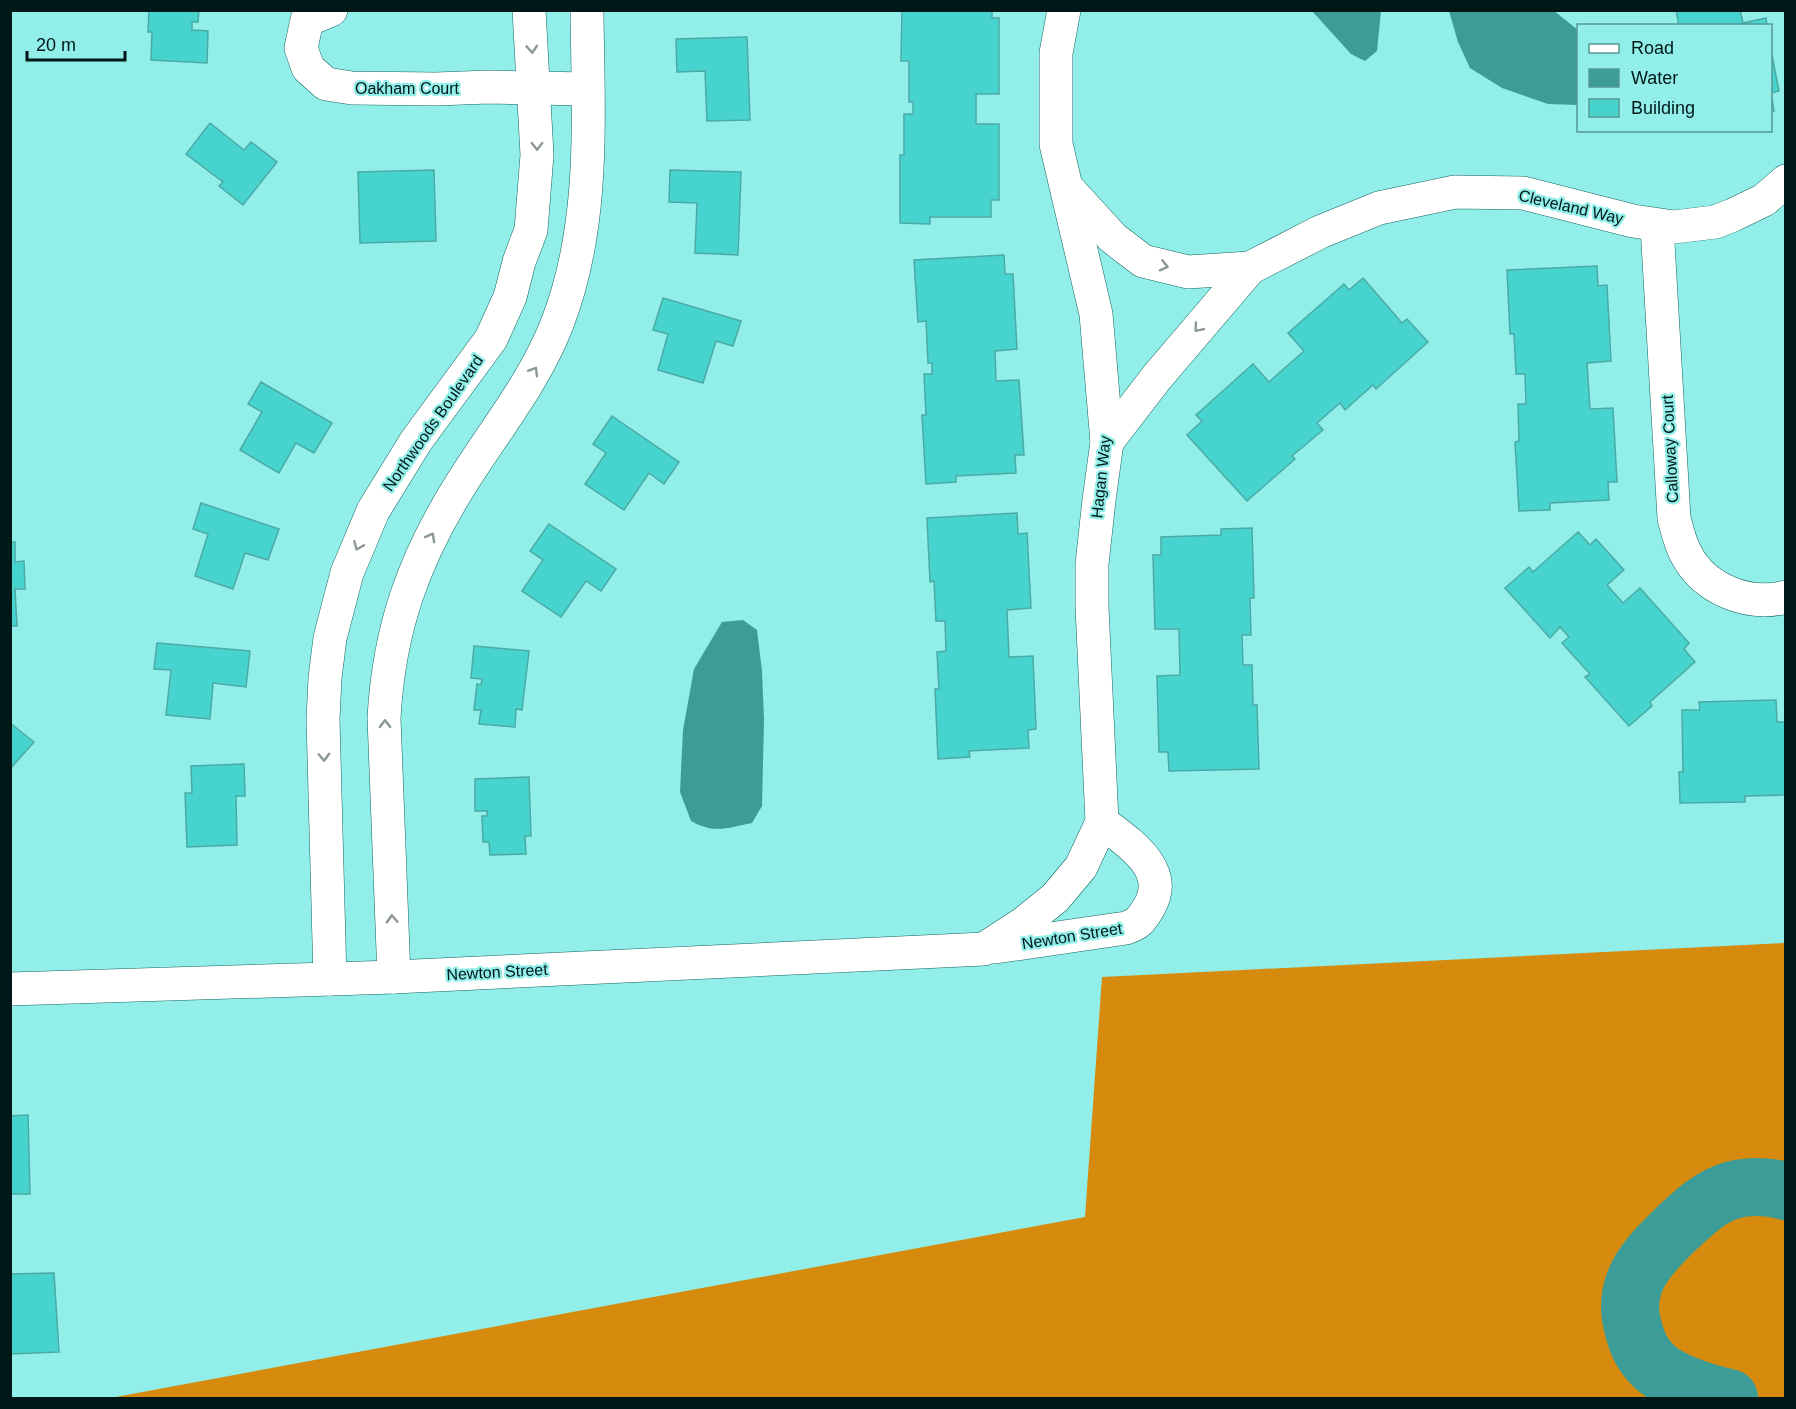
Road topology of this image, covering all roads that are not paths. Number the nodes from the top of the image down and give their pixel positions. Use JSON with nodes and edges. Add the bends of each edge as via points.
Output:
{"nodes":[{"id":1,"x":331,"y":10,"type":"edge"},
{"id":2,"x":529,"y":10,"type":"edge"},
{"id":3,"x":587,"y":10,"type":"edge"},
{"id":4,"x":1064,"y":10,"type":"edge"},
{"id":5,"x":535,"y":88,"type":"junction"},
{"id":6,"x":587,"y":89,"type":"junction"},
{"id":7,"x":1784,"y":184,"type":"edge"},
{"id":8,"x":1065,"y":186,"type":"junction"},
{"id":9,"x":1657,"y":226,"type":"junction"},
{"id":10,"x":1250,"y":267,"type":"junction"},
{"id":11,"x":1107,"y":442,"type":"junction"},
{"id":12,"x":1785,"y":597,"type":"edge"},
{"id":13,"x":1102,"y":822,"type":"junction"},
{"id":14,"x":1054,"y":898,"type":"joint"},
{"id":15,"x":984,"y":949,"type":"junction"},
{"id":16,"x":394,"y":977,"type":"junction"},
{"id":17,"x":330,"y":979,"type":"junction"},
{"id":18,"x":10,"y":989,"type":"edge"}],
"edges":[{"from":1,"to":5,"type":"street","name":"Oakham Court","via":[[307,21],[301,48],[308,68],[326,84],[352,88]]},
{"from":2,"to":5,"type":"street","name":"Northwoods Boulevard","one_way":true},
{"from":3,"to":6,"type":"street"},
{"from":4,"to":8,"type":"street","name":"Hagan Way","via":[[1054,96],[1056,144]]},
{"from":5,"to":6,"type":"street","name":"Oakham Court"},
{"from":5,"to":17,"type":"street","name":"Northwoods Boulevard","one_way":true,"via":[[537,155],[531,230],[510,297],[491,339],[416,441],[373,511],[347,573],[330,638],[322,719]]},
{"from":16,"to":6,"type":"street","one_way":true,"via":[[384,718],[391,649],[405,595],[427,544],[541,361],[570,287],[582,236],[588,170]]},
{"from":7,"to":9,"type":"street","name":"Cleveland Way","via":[[1764,200],[1715,222]]},
{"from":8,"to":10,"type":"street","name":"Cleveland Way","one_way":true,"via":[[1113,238],[1143,261],[1188,272]]},
{"from":8,"to":11,"type":"street","name":"Hagan Way","via":[[1096,314]]},
{"from":9,"to":10,"type":"street","name":"Cleveland Way","via":[[1522,193],[1455,192],[1379,208]]},
{"from":9,"to":12,"type":"street","name":"Calloway Court","via":[[1674,518],[1685,554],[1695,569],[1722,590],[1754,599]]},
{"from":10,"to":11,"type":"street","name":"Cleveland Way","one_way":true},
{"from":11,"to":13,"type":"street","name":"Hagan Way","via":[[1092,564]]},
{"from":13,"to":14,"type":"street","name":"Hagan Way","via":[[1081,867]]},
{"from":13,"to":15,"type":"street","name":"Newton Street","via":[[1134,847],[1154,872],[1154,898],[1140,923]]},
{"from":14,"to":15,"type":"street","name":"Newton Street"},
{"from":15,"to":16,"type":"street","name":"Newton Street"},
{"from":16,"to":17,"type":"street","name":"Newton Street"},
{"from":17,"to":18,"type":"street","name":"Newton Street"}]}
